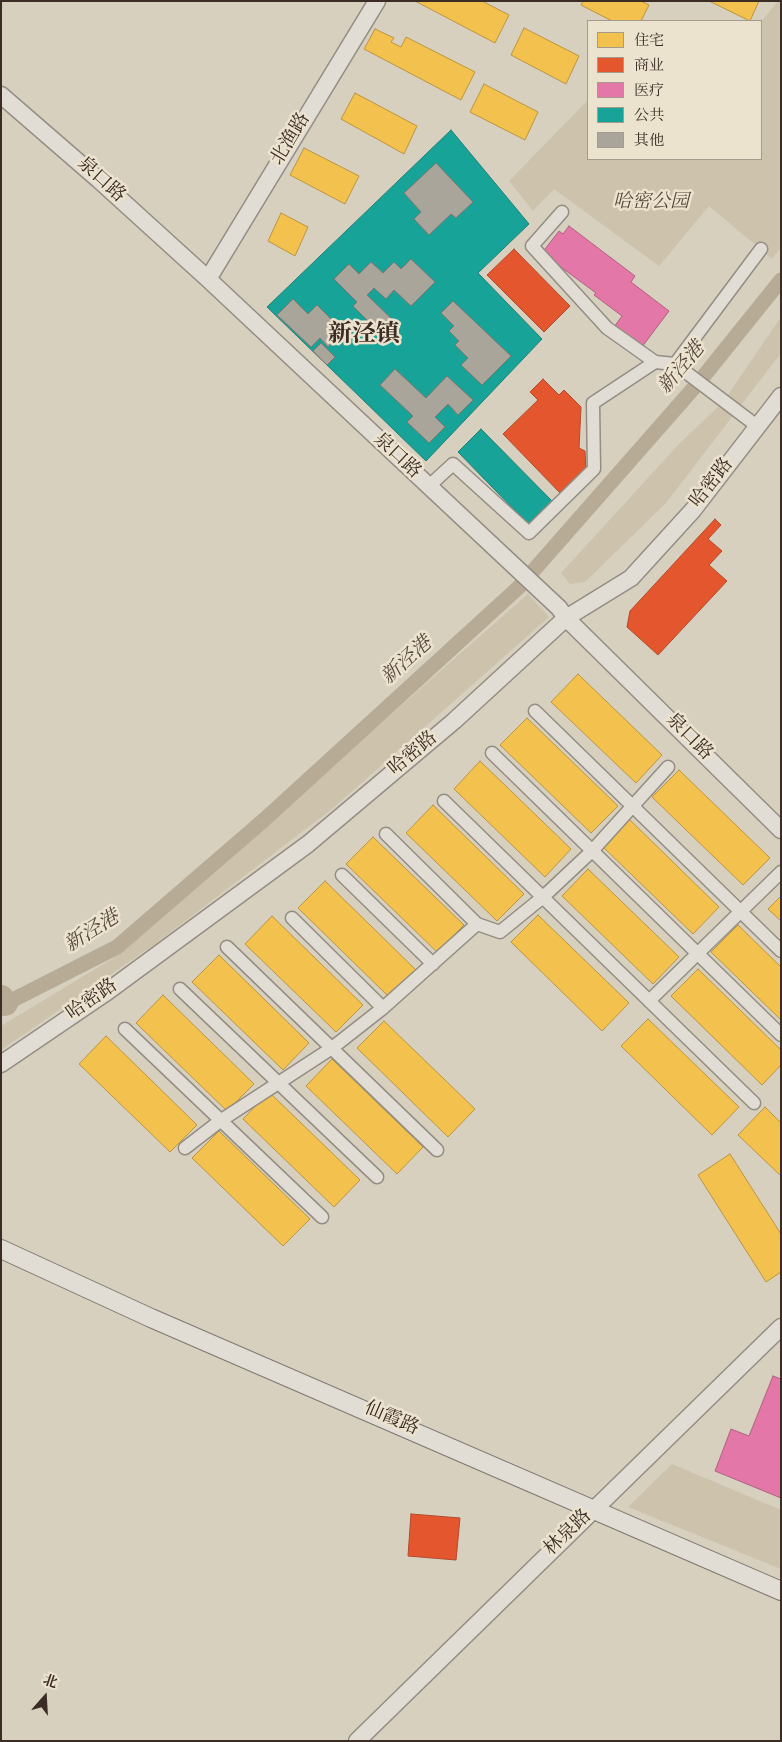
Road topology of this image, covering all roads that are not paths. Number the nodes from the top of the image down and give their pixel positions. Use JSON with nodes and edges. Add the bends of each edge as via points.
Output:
{"nodes":[{"id":1,"x":376,"y":1,"type":"edge"},
{"id":2,"x":1,"y":96,"type":"edge"},
{"id":3,"x":562,"y":212,"type":"dead end"},
{"id":4,"x":760,"y":249,"type":"dead end"},
{"id":5,"x":208,"y":279,"type":"junction"},
{"id":6,"x":655,"y":362,"type":"junction"},
{"id":7,"x":675,"y":364,"type":"junction"},
{"id":8,"x":781,"y":396,"type":"edge"},
{"id":9,"x":757,"y":426,"type":"junction"},
{"id":10,"x":428,"y":487,"type":"junction"},
{"id":11,"x":562,"y":613,"type":"junction"},
{"id":12,"x":535,"y":711,"type":"dead end"},
{"id":13,"x":492,"y":754,"type":"dead end"},
{"id":14,"x":668,"y":767,"type":"dead end"},
{"id":15,"x":444,"y":801,"type":"dead end"},
{"id":16,"x":632,"y":806,"type":"junction"},
{"id":17,"x":781,"y":830,"type":"edge"},
{"id":18,"x":386,"y":834,"type":"dead end"},
{"id":19,"x":592,"y":851,"type":"junction"},
{"id":20,"x":781,"y":872,"type":"edge"},
{"id":21,"x":342,"y":875,"type":"dead end"},
{"id":22,"x":543,"y":897,"type":"junction"},
{"id":23,"x":740,"y":911,"type":"junction"},
{"id":24,"x":292,"y":918,"type":"dead end"},
{"id":25,"x":477,"y":924,"type":"junction"},
{"id":26,"x":227,"y":947,"type":"dead end"},
{"id":27,"x":781,"y":951,"type":"edge"},
{"id":28,"x":697,"y":954,"type":"junction"},
{"id":29,"x":433,"y":964,"type":"junction"},
{"id":30,"x":180,"y":989,"type":"dead end"},
{"id":31,"x":650,"y":1001,"type":"junction"},
{"id":32,"x":383,"y":1008,"type":"junction"},
{"id":33,"x":125,"y":1030,"type":"dead end"},
{"id":34,"x":781,"y":1035,"type":"edge"},
{"id":35,"x":332,"y":1048,"type":"junction"},
{"id":36,"x":1,"y":1064,"type":"edge"},
{"id":37,"x":278,"y":1082,"type":"junction"},
{"id":38,"x":754,"y":1103,"type":"dead end"},
{"id":39,"x":220,"y":1121,"type":"junction"},
{"id":40,"x":185,"y":1148,"type":"dead end"},
{"id":41,"x":437,"y":1150,"type":"dead end"},
{"id":42,"x":377,"y":1177,"type":"dead end"},
{"id":43,"x":322,"y":1217,"type":"dead end"},
{"id":44,"x":1,"y":1249,"type":"edge"},
{"id":45,"x":781,"y":1327,"type":"edge"},
{"id":46,"x":594,"y":1510,"type":"junction"},
{"id":47,"x":781,"y":1591,"type":"edge"},
{"id":48,"x":357,"y":1741,"type":"edge"}],
"edges":[{"from":1,"to":5,"type":"street","name":"北渔路"},
{"from":2,"to":5,"type":"street","name":"泉口路"},
{"from":3,"to":6,"type":"street","via":[[532,246],[607,328]]},
{"from":4,"to":7,"type":"street"},
{"from":5,"to":10,"type":"street","name":"泉口路"},
{"from":6,"to":7,"type":"street"},
{"from":6,"to":10,"type":"street","via":[[593,403],[594,469],[529,533],[453,464]]},
{"from":7,"to":9,"type":"street"},
{"from":8,"to":9,"type":"street","name":"哈密路"},
{"from":9,"to":11,"type":"street","name":"哈密路","via":[[693,510],[631,578]]},
{"from":10,"to":11,"type":"street","name":"泉口路"},
{"from":11,"to":17,"type":"street","name":"泉口路"},
{"from":11,"to":36,"type":"street","name":"哈密路","via":[[454,721],[308,844],[104,994]]},
{"from":12,"to":16,"type":"street"},
{"from":13,"to":19,"type":"street"},
{"from":14,"to":16,"type":"street"},
{"from":15,"to":22,"type":"street"},
{"from":16,"to":19,"type":"street"},
{"from":16,"to":23,"type":"street"},
{"from":18,"to":25,"type":"street"},
{"from":19,"to":22,"type":"street"},
{"from":19,"to":28,"type":"street"},
{"from":20,"to":23,"type":"street"},
{"from":21,"to":29,"type":"street"},
{"from":22,"to":25,"type":"street","via":[[500,932]]},
{"from":22,"to":31,"type":"street"},
{"from":23,"to":27,"type":"street"},
{"from":23,"to":28,"type":"street"},
{"from":24,"to":32,"type":"street"},
{"from":25,"to":29,"type":"street"},
{"from":26,"to":35,"type":"street"},
{"from":28,"to":31,"type":"street"},
{"from":28,"to":34,"type":"street"},
{"from":29,"to":32,"type":"street"},
{"from":30,"to":37,"type":"street"},
{"from":31,"to":38,"type":"street"},
{"from":32,"to":35,"type":"street"},
{"from":33,"to":39,"type":"street"},
{"from":35,"to":37,"type":"street"},
{"from":35,"to":41,"type":"street"},
{"from":37,"to":39,"type":"street"},
{"from":37,"to":42,"type":"street"},
{"from":39,"to":40,"type":"street"},
{"from":39,"to":43,"type":"street"},
{"from":44,"to":46,"type":"main road","name":"仙霞路","via":[[151,1318]]},
{"from":45,"to":46,"type":"street","name":"林泉路"},
{"from":46,"to":47,"type":"main road","name":"仙霞路"},
{"from":46,"to":48,"type":"street","name":"林泉路"}]}
